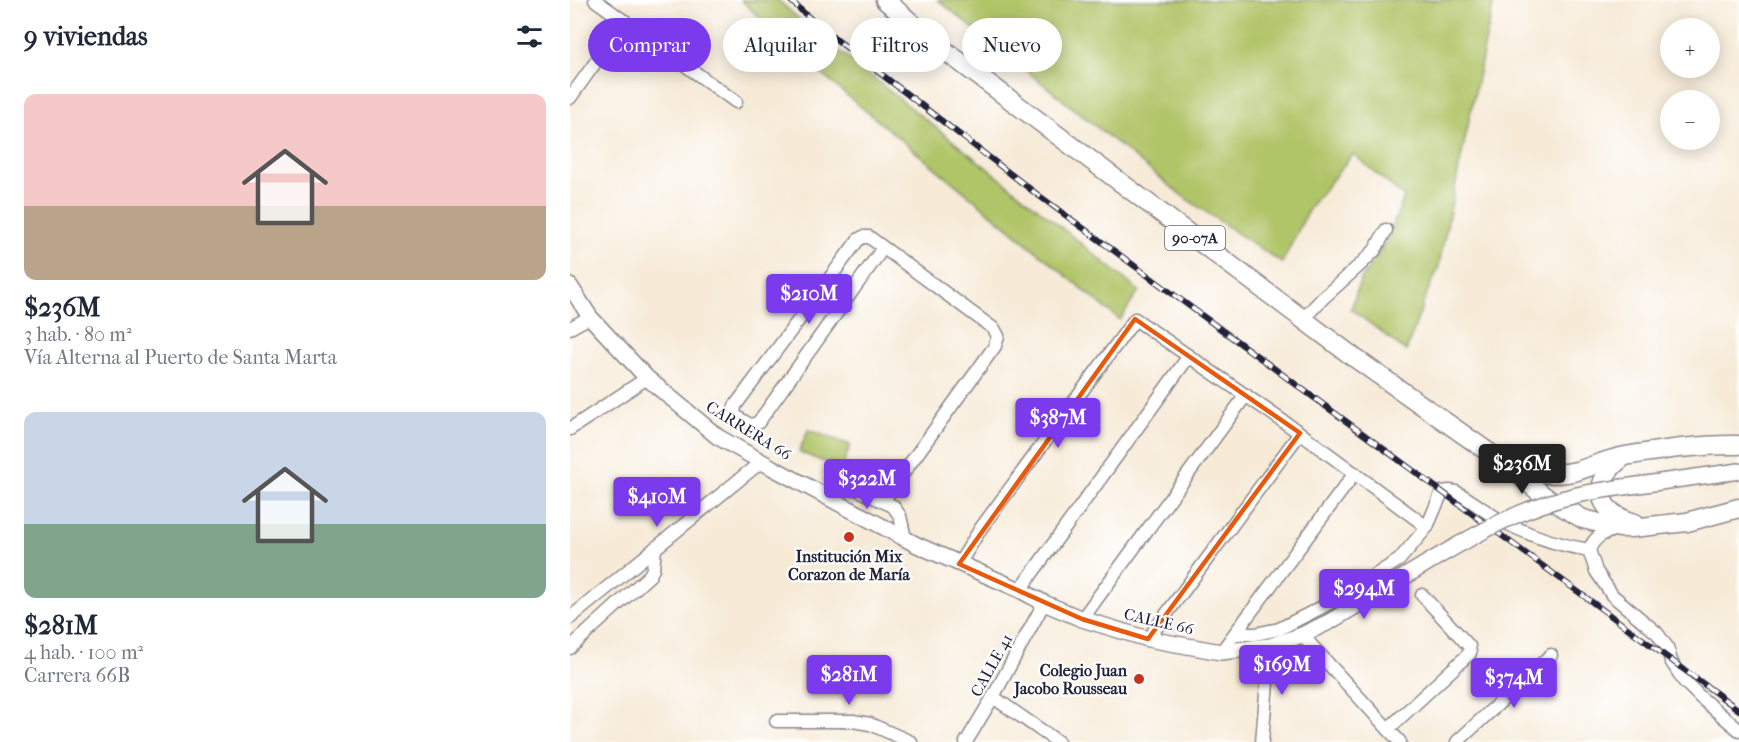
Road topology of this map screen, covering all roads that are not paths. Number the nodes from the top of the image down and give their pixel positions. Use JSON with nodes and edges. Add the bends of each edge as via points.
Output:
{"nodes":[{"id":1,"x":596,"y":0,"type":"edge"},
{"id":2,"x":885,"y":0,"type":"edge"},
{"id":3,"x":621,"y":18,"type":"edge"},
{"id":4,"x":589,"y":72,"type":"edge"},
{"id":5,"x":695,"y":72,"type":"edge"},
{"id":6,"x":570,"y":98,"type":"edge"},
{"id":7,"x":736,"y":102,"type":"dead end"},
{"id":8,"x":1386,"y":230,"type":"dead end"},
{"id":9,"x":883,"y":248,"type":"junction"},
{"id":10,"x":570,"y":286,"type":"edge"},
{"id":11,"x":590,"y":316,"type":"junction"},
{"id":12,"x":1303,"y":319,"type":"junction"},
{"id":13,"x":570,"y":328,"type":"edge"},
{"id":14,"x":1189,"y":356,"type":"junction"},
{"id":15,"x":647,"y":378,"type":"junction"},
{"id":16,"x":1246,"y":395,"type":"junction"},
{"id":17,"x":570,"y":429,"type":"edge"},
{"id":18,"x":1300,"y":433,"type":"junction"},
{"id":19,"x":1736,"y":444,"type":"edge"},
{"id":20,"x":1623,"y":456,"type":"junction"},
{"id":21,"x":762,"y":461,"type":"junction"},
{"id":22,"x":1511,"y":468,"type":"junction"},
{"id":23,"x":1739,"y":471,"type":"edge"},
{"id":24,"x":1355,"y":474,"type":"junction"},
{"id":25,"x":822,"y":494,"type":"junction"},
{"id":26,"x":883,"y":501,"type":"junction"},
{"id":27,"x":1739,"y":508,"type":"edge"},
{"id":28,"x":1657,"y":526,"type":"junction"},
{"id":29,"x":1427,"y":527,"type":"junction"},
{"id":30,"x":1620,"y":528,"type":"junction"},
{"id":31,"x":905,"y":538,"type":"junction"},
{"id":32,"x":655,"y":548,"type":"junction"},
{"id":33,"x":1588,"y":550,"type":"junction"},
{"id":34,"x":959,"y":564,"type":"junction"},
{"id":35,"x":1020,"y":590,"type":"junction"},
{"id":36,"x":1422,"y":595,"type":"dead end"},
{"id":37,"x":1044,"y":603,"type":"junction"},
{"id":38,"x":570,"y":618,"type":"edge"},
{"id":39,"x":1082,"y":619,"type":"junction"},
{"id":40,"x":1235,"y":634,"type":"junction"},
{"id":41,"x":1302,"y":635,"type":"junction"},
{"id":42,"x":1148,"y":639,"type":"junction"},
{"id":43,"x":1270,"y":646,"type":"junction"},
{"id":44,"x":570,"y":648,"type":"edge"},
{"id":45,"x":1221,"y":652,"type":"junction"},
{"id":46,"x":1551,"y":655,"type":"dead end"},
{"id":47,"x":993,"y":697,"type":"junction"},
{"id":48,"x":776,"y":722,"type":"dead end"},
{"id":49,"x":1388,"y":729,"type":"junction"},
{"id":50,"x":1739,"y":730,"type":"edge"},
{"id":51,"x":911,"y":742,"type":"edge"},
{"id":52,"x":966,"y":742,"type":"edge"},
{"id":53,"x":1058,"y":742,"type":"edge"},
{"id":54,"x":1262,"y":742,"type":"edge"},
{"id":55,"x":1400,"y":742,"type":"edge"},
{"id":56,"x":1457,"y":742,"type":"edge"}],
"edges":[{"from":1,"to":3,"type":"street"},
{"from":2,"to":12,"type":"main road","number":"90-07A","via":[[932,41]]},
{"from":4,"to":6,"type":"street"},
{"from":5,"to":7,"type":"street"},
{"from":8,"to":12,"type":"street","via":[[1375,250]]},
{"from":9,"to":9,"type":"street","via":[[758,423],[750,425],[734,415],[735,406],[858,240],[869,237]]},
{"from":9,"to":26,"type":"street","via":[[994,329],[998,336],[996,346]]},
{"from":10,"to":11,"type":"street","name":"CARRERA 66"},
{"from":11,"to":13,"type":"street"},
{"from":11,"to":15,"type":"street","name":"CARRERA 66"},
{"from":12,"to":22,"type":"main road","number":"90-07A"},
{"from":14,"to":16,"type":"street"},
{"from":14,"to":34,"type":"street","via":[[1135,319],[981,528]]},
{"from":14,"to":35,"type":"street"},
{"from":15,"to":17,"type":"street"},
{"from":15,"to":21,"type":"street","name":"CARRERA 66","via":[[718,436]]},
{"from":16,"to":18,"type":"street"},
{"from":16,"to":39,"type":"street"},
{"from":18,"to":24,"type":"street"},
{"from":18,"to":42,"type":"street"},
{"from":19,"to":20,"type":"main road","number":"90-07A"},
{"from":20,"to":22,"type":"main road","number":"90-07A","via":[[1559,474]]},
{"from":20,"to":28,"type":"main road","via":[[1602,481],[1600,493],[1605,506],[1624,520]]},
{"from":21,"to":25,"type":"street","name":"CARRERA 66"},
{"from":21,"to":32,"type":"street"},
{"from":22,"to":30,"type":"main road","number":"90-07A","via":[[1544,496],[1583,519]]},
{"from":23,"to":41,"type":"street","name":"CALLE 66","bridge":true,"via":[[1624,487],[1537,507],[1487,528]]},
{"from":24,"to":29,"type":"street"},
{"from":24,"to":40,"type":"street"},
{"from":25,"to":26,"type":"street","via":[[852,487]]},
{"from":25,"to":31,"type":"street","name":"CARRERA 66"},
{"from":26,"to":31,"type":"street","via":[[898,510]]},
{"from":27,"to":28,"type":"main road","number":"90-07A"},
{"from":28,"to":30,"type":"main road","number":"90-07A"},
{"from":29,"to":33,"type":"street","via":[[1442,492],[1449,491],[1543,539]]},
{"from":29,"to":40,"type":"street","via":[[1399,560],[1336,600],[1279,629]]},
{"from":30,"to":33,"type":"street","via":[[1599,536]]},
{"from":31,"to":34,"type":"street","name":"CARRERA 66"},
{"from":32,"to":38,"type":"street"},
{"from":32,"to":44,"type":"street","via":[[650,575]]},
{"from":33,"to":50,"type":"street","via":[[1612,595],[1657,633],[1684,681]]},
{"from":34,"to":35,"type":"street","name":"CARRERA 66"},
{"from":35,"to":37,"type":"street","name":"CARRERA 66"},
{"from":36,"to":49,"type":"street","via":[[1469,646],[1470,653]]},
{"from":37,"to":39,"type":"street","name":"CALLE 66"},
{"from":37,"to":47,"type":"street","name":"CALLE 41"},
{"from":39,"to":42,"type":"street","name":"CALLE 66"},
{"from":40,"to":45,"type":"street"},
{"from":41,"to":43,"type":"street","name":"CALLE 66"},
{"from":41,"to":49,"type":"street"},
{"from":42,"to":45,"type":"street","name":"CALLE 66"},
{"from":43,"to":45,"type":"street","name":"CALLE 66"},
{"from":43,"to":54,"type":"street"},
{"from":46,"to":56,"type":"street"},
{"from":47,"to":52,"type":"street","name":"CALLE 41"},
{"from":47,"to":53,"type":"street"},
{"from":48,"to":51,"type":"street","via":[[870,723]]},
{"from":49,"to":55,"type":"street"}]}
